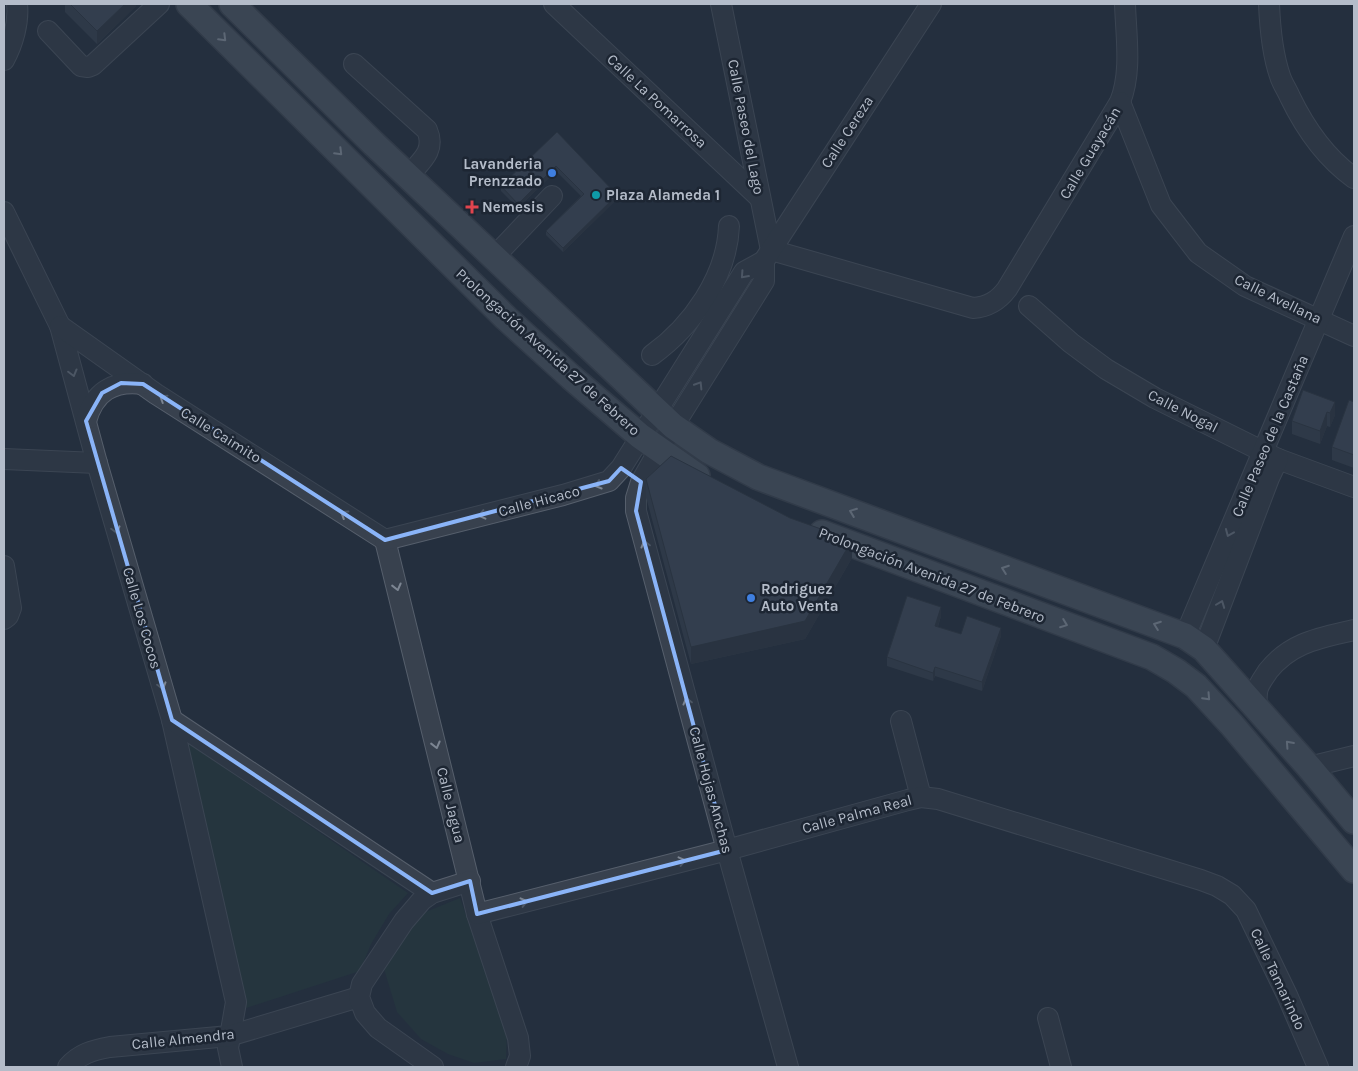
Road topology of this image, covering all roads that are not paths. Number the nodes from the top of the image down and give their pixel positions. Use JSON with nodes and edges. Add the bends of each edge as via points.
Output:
{"nodes":[{"id":1,"x":17,"y":4,"type":"edge"},
{"id":2,"x":159,"y":4,"type":"edge"},
{"id":3,"x":188,"y":4,"type":"edge"},
{"id":4,"x":232,"y":4,"type":"edge"},
{"id":5,"x":554,"y":4,"type":"edge"},
{"id":6,"x":721,"y":4,"type":"edge"},
{"id":7,"x":931,"y":4,"type":"edge"},
{"id":8,"x":1125,"y":4,"type":"edge"},
{"id":9,"x":1270,"y":4,"type":"edge"},
{"id":10,"x":48,"y":31,"type":"dead end"},
{"id":11,"x":4,"y":60,"type":"edge"},
{"id":12,"x":354,"y":64,"type":"dead end"},
{"id":13,"x":1120,"y":102,"type":"junction"},
{"id":14,"x":408,"y":176,"type":"junction"},
{"id":15,"x":1354,"y":178,"type":"edge"},
{"id":16,"x":552,"y":196,"type":"dead end"},
{"id":17,"x":760,"y":198,"type":"junction"},
{"id":18,"x":4,"y":212,"type":"edge"},
{"id":19,"x":729,"y":226,"type":"dead end"},
{"id":20,"x":1354,"y":236,"type":"edge"},
{"id":21,"x":768,"y":255,"type":"junction"},
{"id":22,"x":494,"y":257,"type":"junction"},
{"id":23,"x":1029,"y":306,"type":"dead end"},
{"id":24,"x":710,"y":308,"type":"junction"},
{"id":25,"x":1320,"y":320,"type":"junction"},
{"id":26,"x":60,"y":326,"type":"junction"},
{"id":27,"x":1354,"y":336,"type":"edge"},
{"id":28,"x":652,"y":355,"type":"dead end"},
{"id":29,"x":143,"y":384,"type":"junction"},
{"id":30,"x":665,"y":418,"type":"junction"},
{"id":31,"x":86,"y":421,"type":"junction"},
{"id":32,"x":649,"y":443,"type":"junction"},
{"id":33,"x":1271,"y":455,"type":"junction"},
{"id":34,"x":4,"y":459,"type":"edge"},
{"id":35,"x":97,"y":464,"type":"junction"},
{"id":36,"x":620,"y":468,"type":"junction"},
{"id":37,"x":641,"y":482,"type":"junction"},
{"id":38,"x":1354,"y":487,"type":"edge"},
{"id":39,"x":718,"y":488,"type":"edge"},
{"id":40,"x":796,"y":524,"type":"edge"},
{"id":41,"x":386,"y":540,"type":"junction"},
{"id":42,"x":4,"y":566,"type":"edge"},
{"id":43,"x":4,"y":619,"type":"edge"},
{"id":44,"x":1354,"y":630,"type":"edge"},
{"id":45,"x":1195,"y":642,"type":"junction"},
{"id":46,"x":1256,"y":708,"type":"junction"},
{"id":47,"x":172,"y":720,"type":"junction"},
{"id":48,"x":901,"y":721,"type":"dead end"},
{"id":49,"x":1354,"y":756,"type":"edge"},
{"id":50,"x":1309,"y":766,"type":"junction"},
{"id":51,"x":921,"y":797,"type":"junction"},
{"id":52,"x":1354,"y":821,"type":"edge"},
{"id":53,"x":727,"y":850,"type":"junction"},
{"id":54,"x":1354,"y":870,"type":"edge"},
{"id":55,"x":470,"y":881,"type":"junction"},
{"id":56,"x":432,"y":893,"type":"junction"},
{"id":57,"x":1232,"y":895,"type":"joint"},
{"id":58,"x":477,"y":914,"type":"junction"},
{"id":59,"x":359,"y":997,"type":"junction"},
{"id":60,"x":1048,"y":1018,"type":"dead end"},
{"id":61,"x":229,"y":1036,"type":"junction"},
{"id":62,"x":68,"y":1067,"type":"edge"},
{"id":63,"x":232,"y":1067,"type":"edge"},
{"id":64,"x":433,"y":1067,"type":"edge"},
{"id":65,"x":516,"y":1067,"type":"edge"},
{"id":66,"x":788,"y":1067,"type":"edge"},
{"id":67,"x":1061,"y":1067,"type":"edge"},
{"id":68,"x":1318,"y":1067,"type":"edge"}],
"edges":[{"from":1,"to":11,"type":"street","via":[[10,49]]},
{"from":2,"to":10,"type":"street","via":[[88,67],[81,66]]},
{"from":3,"to":32,"type":"main road","name":"Prolongación Avenida 27 de Febrero","one_way":true,"via":[[506,318]]},
{"from":4,"to":14,"type":"main road","name":"Prolongación Avenida 27 de Febrero"},
{"from":5,"to":17,"type":"street","name":"Calle La Pomarrosa"},
{"from":6,"to":17,"type":"street","name":"Calle Paseo del Lago"},
{"from":7,"to":21,"type":"street","name":"Calle Cereza"},
{"from":8,"to":13,"type":"street","name":"Calle Guayacán","via":[[1125,89]]},
{"from":9,"to":15,"type":"street","via":[[1270,29],[1280,77],[1317,143]]},
{"from":12,"to":14,"type":"street","via":[[427,130],[430,138],[427,155]]},
{"from":13,"to":21,"type":"street","name":"Calle Guayacán","via":[[1008,289],[993,303],[973,308]]},
{"from":13,"to":25,"type":"street","name":"Calle Avellana","via":[[1161,205],[1198,253],[1244,286]]},
{"from":14,"to":22,"type":"main road","name":"Prolongación Avenida 27 de Febrero"},
{"from":16,"to":22,"type":"street"},
{"from":17,"to":21,"type":"street","name":"Calle Paseo del Lago"},
{"from":18,"to":26,"type":"street","name":"Calle Los Cocos"},
{"from":19,"to":24,"type":"street","via":[[728,242]]},
{"from":20,"to":25,"type":"street","name":"Calle Paseo de la Castaña"},
{"from":21,"to":24,"type":"street","name":"Calle Cereza","one_way":true,"via":[[744,272]]},
{"from":30,"to":21,"type":"street","name":"Calle Cereza","one_way":true,"via":[[764,281]]},
{"from":22,"to":30,"type":"main road","name":"Prolongación Avenida 27 de Febrero"},
{"from":23,"to":33,"type":"street","name":"Calle Nogal","via":[[1106,368],[1155,398]]},
{"from":24,"to":28,"type":"street"},
{"from":24,"to":30,"type":"street","name":"Calle Cereza"},
{"from":25,"to":27,"type":"street","name":"Calle Avellana"},
{"from":25,"to":33,"type":"street","name":"Calle Paseo de la Castaña"},
{"from":26,"to":29,"type":"street","name":"Calle Caimito"},
{"from":26,"to":31,"type":"street","name":"Calle Los Cocos","one_way":true},
{"from":29,"to":31,"type":"street","via":[[121,383],[102,393],[89,410]]},
{"from":41,"to":29,"type":"street","name":"Calle Caimito","one_way":true},
{"from":30,"to":32,"type":"street","name":"Calle Hicaco"},
{"from":45,"to":30,"type":"main road","name":"Prolongación Avenida 27 de Febrero","one_way":true,"via":[[758,477],[709,451]]},
{"from":31,"to":35,"type":"street","name":"Calle Los Cocos"},
{"from":32,"to":36,"type":"street","name":"Calle Hicaco"},
{"from":32,"to":37,"type":"street"},
{"from":32,"to":39,"type":"main road","name":"Prolongación Avenida 27 de Febrero"},
{"from":33,"to":38,"type":"street","name":"Calle Nogal"},
{"from":33,"to":45,"type":"street","name":"Calle Paseo de la Castaña","via":[[1269,478]]},
{"from":34,"to":35,"type":"street"},
{"from":35,"to":47,"type":"street","name":"Calle Los Cocos","one_way":true},
{"from":36,"to":37,"type":"street"},
{"from":36,"to":41,"type":"street","name":"Calle Hicaco","one_way":true,"via":[[609,481]]},
{"from":53,"to":37,"type":"street","name":"Calle Hojas Anchas","one_way":true,"via":[[636,512]]},
{"from":40,"to":54,"type":"main road","name":"Prolongación Avenida 27 de Febrero","one_way":true,"via":[[1152,657],[1176,671],[1196,686],[1232,725]]},
{"from":41,"to":55,"type":"street","name":"Calle Jagua","one_way":true},
{"from":42,"to":43,"type":"street","via":[[11,608]]},
{"from":44,"to":46,"type":"street","via":[[1308,641],[1274,663],[1258,688]]},
{"from":45,"to":46,"type":"main road","name":"Prolongación Avenida 27 de Febrero"},
{"from":50,"to":46,"type":"main road","name":"Prolongación Avenida 27 de Febrero","one_way":true},
{"from":47,"to":56,"type":"street"},
{"from":47,"to":61,"type":"street","name":"Calle Los Cocos","via":[[236,1002]]},
{"from":48,"to":51,"type":"street"},
{"from":49,"to":50,"type":"street"},
{"from":50,"to":52,"type":"main road","name":"Prolongación Avenida 27 de Febrero"},
{"from":51,"to":53,"type":"street","name":"Calle Palma Real"},
{"from":51,"to":57,"type":"street","name":"Calle Palma Real","via":[[938,799],[1201,880]]},
{"from":58,"to":53,"type":"street","name":"Calle Palma Real","one_way":true},
{"from":53,"to":66,"type":"street","name":"Calle Hojas Anchas"},
{"from":55,"to":56,"type":"street"},
{"from":55,"to":58,"type":"street","name":"Calle Jagua"},
{"from":56,"to":59,"type":"street","via":[[404,921],[362,984]]},
{"from":57,"to":68,"type":"street","name":"Calle Tamarindo","via":[[1246,910]]},
{"from":58,"to":65,"type":"street","name":"Calle Jagua","via":[[518,1038],[520,1056]]},
{"from":59,"to":61,"type":"street","name":"Calle Almendra"},
{"from":59,"to":64,"type":"street","via":[[365,1013],[378,1028]]},
{"from":60,"to":67,"type":"street"},
{"from":61,"to":62,"type":"street","name":"Calle Almendra","via":[[110,1046],[79,1056]]},
{"from":61,"to":63,"type":"street","name":"Calle Los Cocos"}]}
